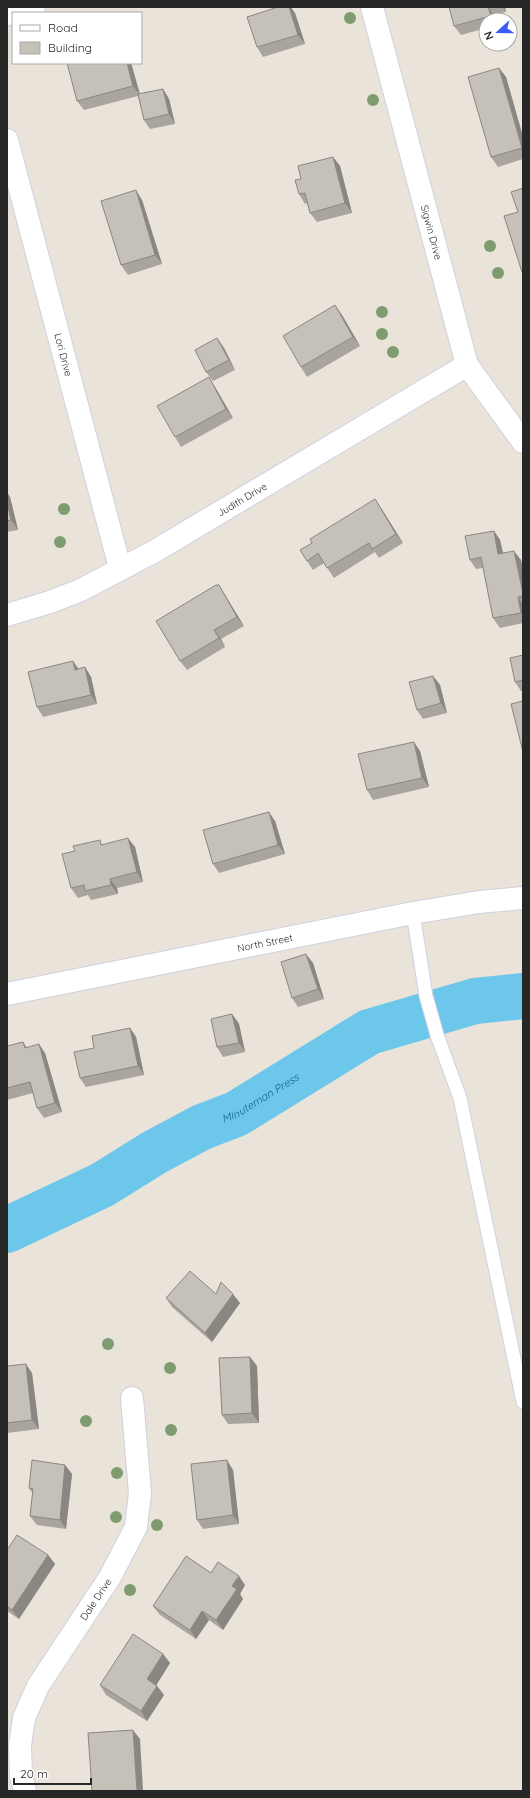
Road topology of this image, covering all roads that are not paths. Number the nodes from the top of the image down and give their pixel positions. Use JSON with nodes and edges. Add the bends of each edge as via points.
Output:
{"nodes":[{"id":1,"x":34,"y":7,"type":"edge"},
{"id":2,"x":372,"y":7,"type":"edge"},
{"id":3,"x":15,"y":12,"type":"edge"},
{"id":4,"x":7,"y":140,"type":"edge"},
{"id":5,"x":467,"y":365,"type":"junction"},
{"id":6,"x":523,"y":442,"type":"edge"},
{"id":7,"x":120,"y":568,"type":"junction"},
{"id":8,"x":7,"y":615,"type":"edge"},
{"id":9,"x":523,"y":898,"type":"edge"},
{"id":10,"x":413,"y":913,"type":"junction"},
{"id":11,"x":7,"y":994,"type":"edge"},
{"id":12,"x":132,"y":1398,"type":"dead end"},
{"id":13,"x":523,"y":1402,"type":"edge"},
{"id":14,"x":25,"y":1791,"type":"edge"}],
"edges":[{"from":1,"to":3,"type":"street"},
{"from":2,"to":5,"type":"street","name":"Sigwin Drive"},
{"from":4,"to":7,"type":"street","name":"Lori Drive"},
{"from":5,"to":6,"type":"street","name":"Sigwin Drive"},
{"from":5,"to":7,"type":"street","name":"Judith Drive","via":[[155,550]]},
{"from":7,"to":8,"type":"street","name":"Judith Drive","via":[[81,590]]},
{"from":9,"to":10,"type":"street","name":"North Street"},
{"from":10,"to":11,"type":"street","name":"North Street"},
{"from":10,"to":13,"type":"lane","via":[[426,996],[460,1098]]},
{"from":12,"to":14,"type":"street","name":"Dale Drive","via":[[140,1493],[136,1527],[110,1577],[38,1686],[24,1718],[20,1745],[21,1776]]}]}
